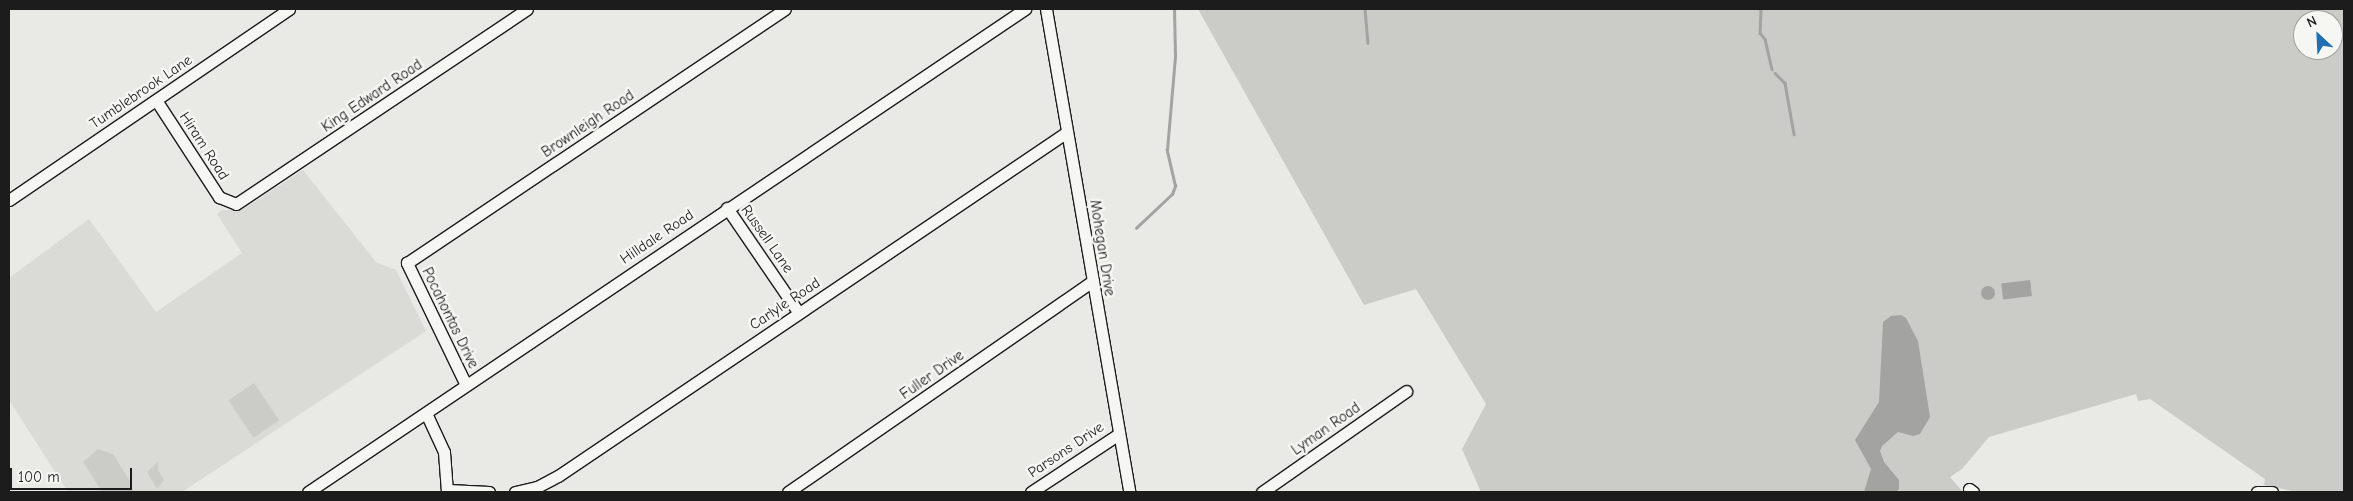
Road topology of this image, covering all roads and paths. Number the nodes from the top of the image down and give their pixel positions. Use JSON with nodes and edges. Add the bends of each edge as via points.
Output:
{"nodes":[{"id":1,"x":289,"y":9,"type":"edge"},
{"id":2,"x":527,"y":9,"type":"edge"},
{"id":3,"x":785,"y":9,"type":"edge"},
{"id":4,"x":1025,"y":9,"type":"edge"},
{"id":5,"x":1046,"y":9,"type":"edge"},
{"id":6,"x":156,"y":100,"type":"junction"},
{"id":7,"x":1067,"y":132,"type":"junction"},
{"id":8,"x":9,"y":200,"type":"edge"},
{"id":9,"x":231,"y":204,"type":"joint"},
{"id":10,"x":727,"y":208,"type":"junction"},
{"id":11,"x":407,"y":263,"type":"joint"},
{"id":12,"x":1093,"y":281,"type":"junction"},
{"id":13,"x":799,"y":313,"type":"junction"},
{"id":14,"x":466,"y":385,"type":"junction"},
{"id":15,"x":1406,"y":391,"type":"dead end"},
{"id":16,"x":426,"y":413,"type":"junction"},
{"id":17,"x":1119,"y":434,"type":"junction"},
{"id":18,"x":448,"y":491,"type":"edge"},
{"id":19,"x":308,"y":492,"type":"edge"},
{"id":20,"x":489,"y":492,"type":"edge"},
{"id":21,"x":515,"y":492,"type":"edge"},
{"id":22,"x":788,"y":492,"type":"edge"},
{"id":23,"x":1031,"y":492,"type":"edge"},
{"id":24,"x":1129,"y":492,"type":"edge"},
{"id":25,"x":1262,"y":492,"type":"edge"},
{"id":26,"x":2257,"y":492,"type":"edge"},
{"id":27,"x":2272,"y":492,"type":"edge"}],
"edges":[{"from":1,"to":6,"type":"street","name":"Tumblebrook Lane"},
{"from":2,"to":9,"type":"street","name":"King Edward Road","via":[[247,199]]},
{"from":3,"to":11,"type":"street","name":"Brownleigh Road"},
{"from":4,"to":10,"type":"street","name":"Hilldale Road"},
{"from":5,"to":7,"type":"street","name":"Mohegan Drive"},
{"from":6,"to":8,"type":"street","name":"Tumblebrook Lane"},
{"from":6,"to":9,"type":"street","name":"Hiram Road","via":[[219,197]]},
{"from":7,"to":12,"type":"street","name":"Mohegan Drive"},
{"from":7,"to":13,"type":"street","name":"Carlyle Road"},
{"from":10,"to":13,"type":"street","name":"Russell Lane"},
{"from":10,"to":14,"type":"street","name":"Hilldale Road"},
{"from":11,"to":14,"type":"street","name":"Pocahontas Drive"},
{"from":12,"to":17,"type":"street","name":"Mohegan Drive"},
{"from":12,"to":22,"type":"street","name":"Fuller Drive"},
{"from":13,"to":21,"type":"street","name":"Carlyle Road","via":[[558,476],[537,487]]},
{"from":14,"to":16,"type":"street","name":"Hilldale Road"},
{"from":15,"to":25,"type":"street","name":"Lyman Road"},
{"from":16,"to":18,"type":"street","via":[[444,452]]},
{"from":16,"to":19,"type":"street","name":"Hilldale Road"},
{"from":17,"to":23,"type":"street","name":"Parsons Drive"},
{"from":17,"to":24,"type":"street","name":"Mohegan Drive"},
{"from":18,"to":20,"type":"street"},
{"from":26,"to":27,"type":"street"}]}
